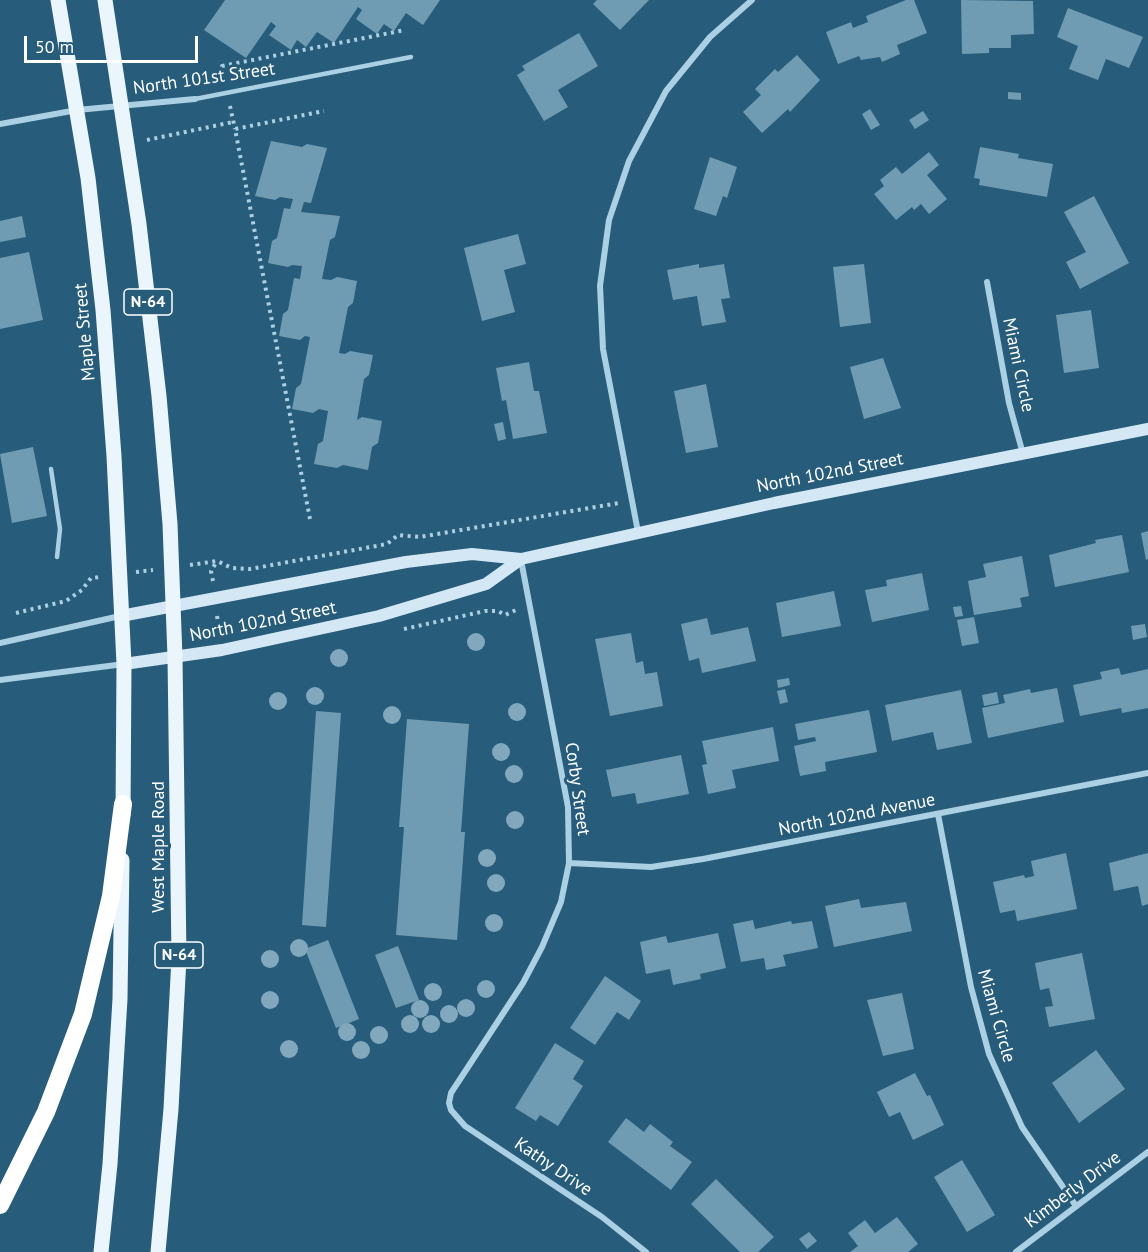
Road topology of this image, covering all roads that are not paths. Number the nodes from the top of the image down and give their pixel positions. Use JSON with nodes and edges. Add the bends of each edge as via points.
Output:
{"nodes":[{"id":1,"x":58,"y":0,"type":"edge"},
{"id":2,"x":105,"y":0,"type":"edge"},
{"id":3,"x":752,"y":0,"type":"edge"},
{"id":4,"x":411,"y":57,"type":"dead end"},
{"id":5,"x":195,"y":99,"type":"joint"},
{"id":6,"x":122,"y":106,"type":"junction"},
{"id":7,"x":77,"y":110,"type":"junction"},
{"id":8,"x":0,"y":124,"type":"edge"},
{"id":9,"x":987,"y":282,"type":"dead end"},
{"id":10,"x":1148,"y":429,"type":"edge"},
{"id":11,"x":1023,"y":454,"type":"junction"},
{"id":12,"x":51,"y":469,"type":"dead end"},
{"id":13,"x":638,"y":532,"type":"junction"},
{"id":14,"x":57,"y":557,"type":"dead end"},
{"id":15,"x":521,"y":559,"type":"junction"},
{"id":16,"x":173,"y":606,"type":"junction"},
{"id":17,"x":121,"y":616,"type":"junction"},
{"id":18,"x":0,"y":643,"type":"edge"},
{"id":19,"x":175,"y":657,"type":"junction"},
{"id":20,"x":124,"y":664,"type":"junction"},
{"id":21,"x":0,"y":680,"type":"edge"},
{"id":22,"x":1148,"y":773,"type":"edge"},
{"id":23,"x":123,"y":804,"type":"junction"},
{"id":24,"x":938,"y":814,"type":"junction"},
{"id":25,"x":569,"y":863,"type":"junction"},
{"id":26,"x":449,"y":1103,"type":"joint"},
{"id":27,"x":1148,"y":1152,"type":"edge"},
{"id":28,"x":0,"y":1205,"type":"edge"},
{"id":29,"x":1076,"y":1206,"type":"junction"},
{"id":30,"x":101,"y":1252,"type":"edge"},
{"id":31,"x":158,"y":1252,"type":"edge"},
{"id":32,"x":646,"y":1252,"type":"edge"},
{"id":33,"x":1016,"y":1252,"type":"edge"}],
"edges":[{"from":1,"to":7,"type":"main road","name":"Maple Street","number":"N-64"},
{"from":2,"to":6,"type":"main road","number":"N-64"},
{"from":3,"to":13,"type":"street","via":[[710,37],[666,91],[629,161],[609,220],[601,273],[602,334]]},
{"from":4,"to":5,"type":"lane","name":"North 101st Street"},
{"from":5,"to":6,"type":"street","name":"North 101st Street"},
{"from":6,"to":7,"type":"street","name":"North 101st Street"},
{"from":6,"to":16,"type":"main road","number":"N-64","via":[[159,396]]},
{"from":7,"to":8,"type":"street","name":"North 101st Street"},
{"from":7,"to":17,"type":"main road","name":"Maple Street","number":"N-64","via":[[103,310]]},
{"from":9,"to":11,"type":"street","name":"Miami Circle","via":[[1009,403]]},
{"from":10,"to":11,"type":"main road","name":"North 102nd Street"},
{"from":11,"to":13,"type":"main road","name":"North 102nd Street"},
{"from":12,"to":14,"type":"lane","via":[[60,529]]},
{"from":13,"to":15,"type":"main road","name":"North 102nd Street"},
{"from":15,"to":16,"type":"main road","name":"North 102nd Street","via":[[472,554],[443,557]]},
{"from":15,"to":19,"type":"main road","name":"North 102nd Street","via":[[486,584],[400,610],[316,631]]},
{"from":15,"to":25,"type":"street","name":"Corby Street","via":[[568,807]]},
{"from":16,"to":17,"type":"main road","name":"North 102nd Street"},
{"from":16,"to":19,"type":"main road","number":"N-64"},
{"from":17,"to":18,"type":"street","name":"North 102nd Street"},
{"from":17,"to":20,"type":"main road","name":"Maple Street","number":"N-64"},
{"from":19,"to":20,"type":"main road","name":"North 102nd Street"},
{"from":19,"to":31,"type":"main road","name":"West Maple Road","number":"N-64","via":[[179,958]]},
{"from":20,"to":21,"type":"street","name":"North 102nd Street"},
{"from":20,"to":23,"type":"main road","name":"West Maple Road","number":"N-64"},
{"from":22,"to":24,"type":"street","name":"North 102nd Avenue"},
{"from":23,"to":28,"type":"highway","via":[[108,914],[83,1014],[46,1112]]},
{"from":23,"to":30,"type":"main road","name":"West Maple Road","number":"N-64","via":[[120,1009]]},
{"from":24,"to":25,"type":"street","name":"North 102nd Avenue","via":[[668,865],[614,867]]},
{"from":24,"to":29,"type":"street","name":"Miami Circle","via":[[971,987],[989,1054],[1022,1127]]},
{"from":25,"to":26,"type":"street","name":"Corby Street","via":[[561,902],[542,947],[451,1093]]},
{"from":26,"to":32,"type":"street","name":"Kathy Drive","via":[[465,1126],[602,1217]]},
{"from":27,"to":29,"type":"street","name":"Kimberly Drive"},
{"from":29,"to":33,"type":"street","name":"Kimberly Drive"}]}
